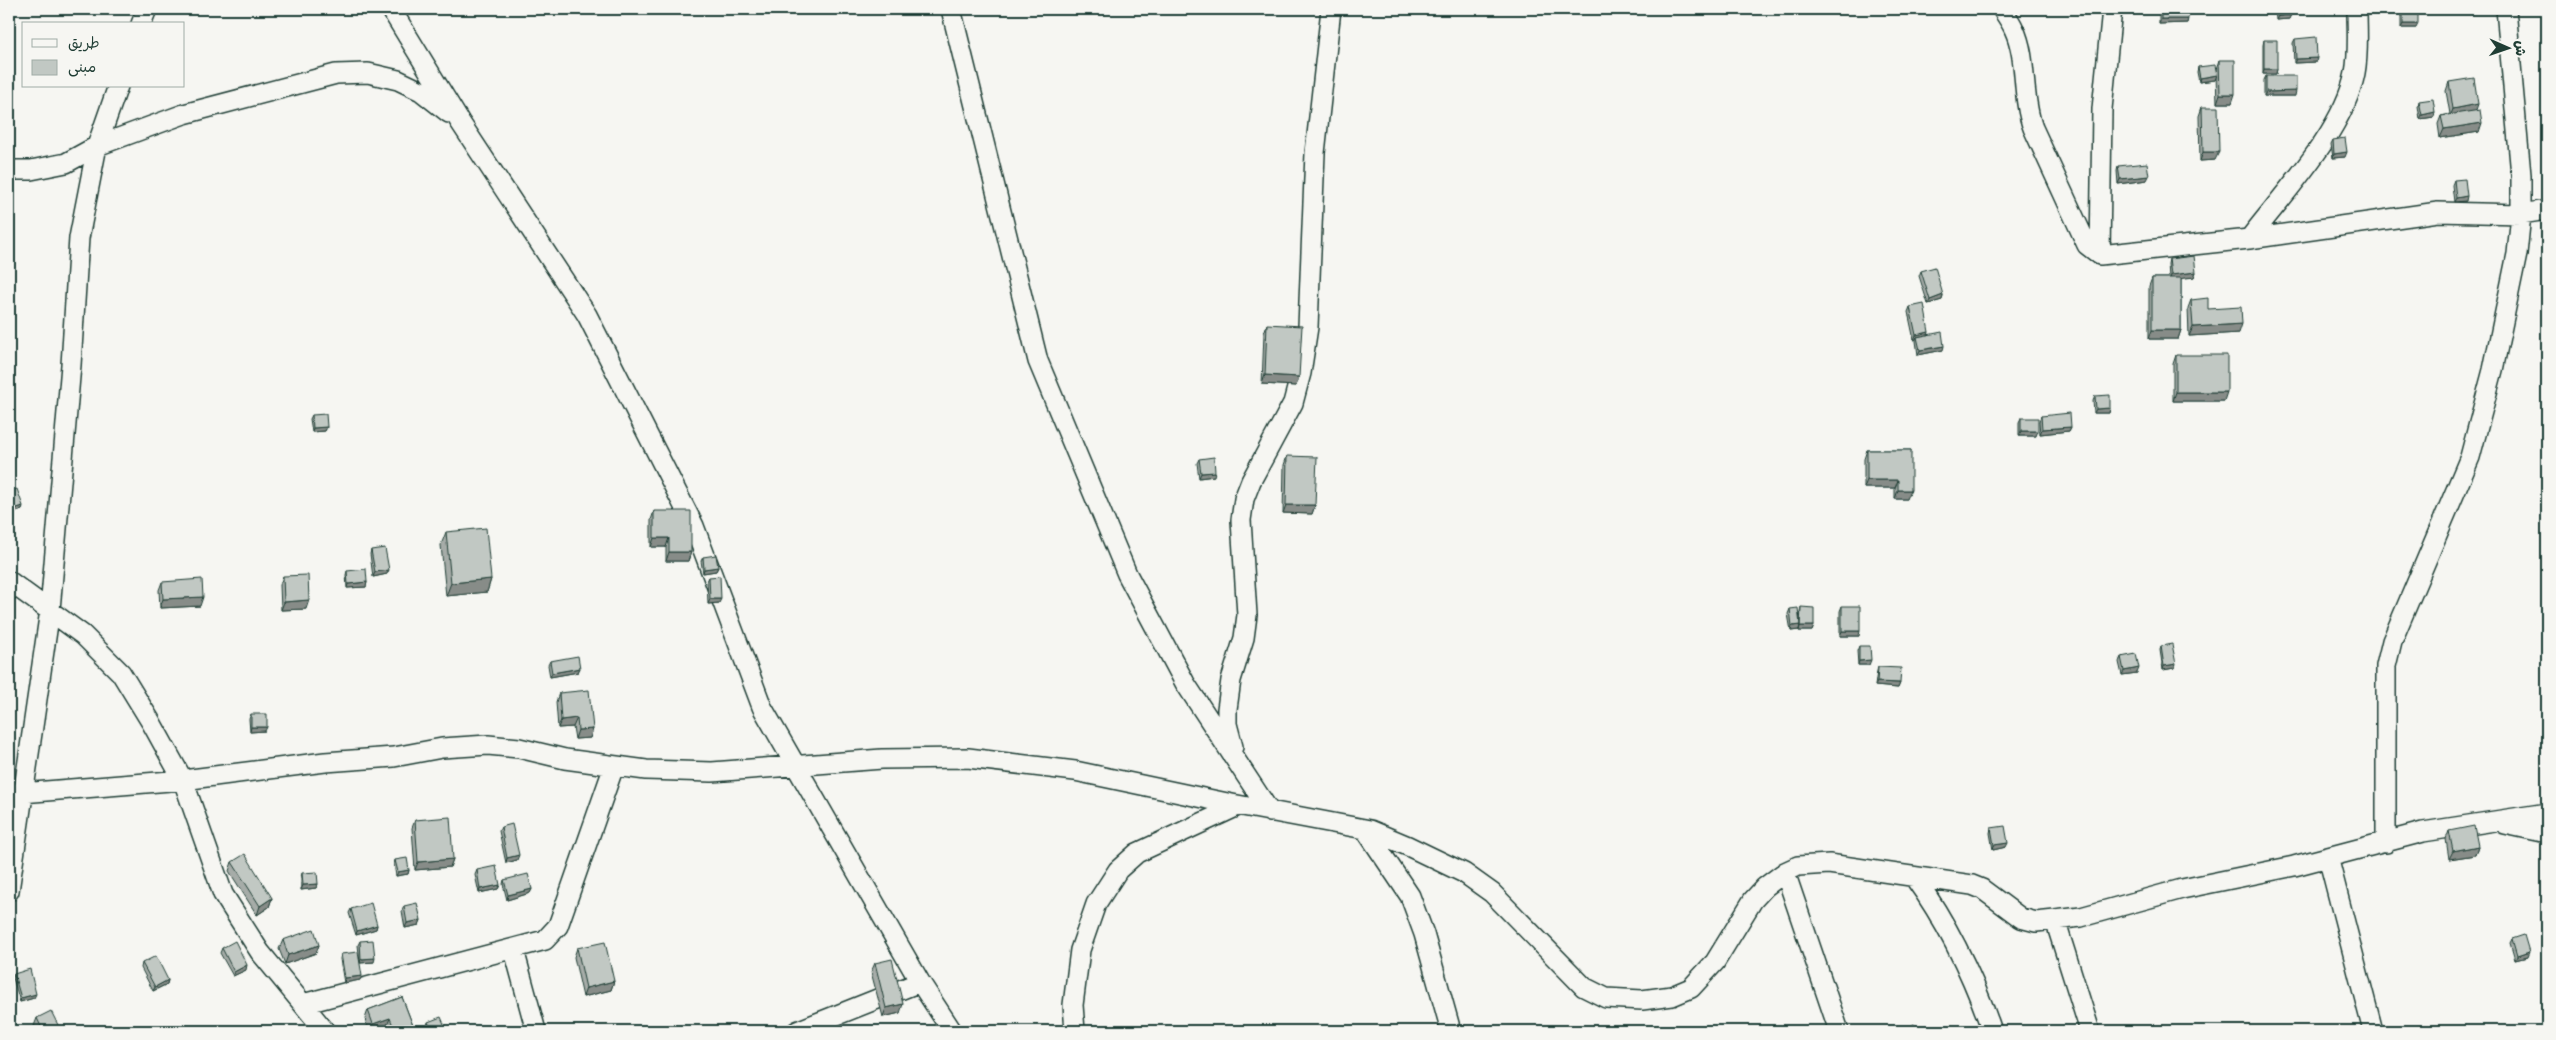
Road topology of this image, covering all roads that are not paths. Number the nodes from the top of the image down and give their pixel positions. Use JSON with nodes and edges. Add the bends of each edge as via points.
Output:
{"nodes":[{"id":1,"x":147,"y":9,"type":"edge"},
{"id":2,"x":391,"y":9,"type":"edge"},
{"id":3,"x":951,"y":9,"type":"edge"},
{"id":4,"x":1331,"y":9,"type":"edge"},
{"id":5,"x":2002,"y":9,"type":"edge"},
{"id":6,"x":2112,"y":9,"type":"edge"},
{"id":7,"x":2356,"y":9,"type":"edge"},
{"id":8,"x":2506,"y":9,"type":"edge"},
{"id":9,"x":142,"y":22,"type":"edge"},
{"id":10,"x":117,"y":88,"type":"edge"},
{"id":11,"x":460,"y":122,"type":"junction"},
{"id":12,"x":97,"y":146,"type":"junction"},
{"id":13,"x":9,"y":170,"type":"edge"},
{"id":14,"x":2547,"y":210,"type":"edge"},
{"id":15,"x":2521,"y":214,"type":"junction"},
{"id":16,"x":2249,"y":239,"type":"junction"},
{"id":17,"x":2100,"y":255,"type":"junction"},
{"id":18,"x":9,"y":581,"type":"edge"},
{"id":19,"x":50,"y":610,"type":"junction"},
{"id":20,"x":1238,"y":764,"type":"junction"},
{"id":21,"x":614,"y":766,"type":"junction"},
{"id":22,"x":795,"y":767,"type":"junction"},
{"id":23,"x":183,"y":780,"type":"junction"},
{"id":24,"x":16,"y":793,"type":"edge"},
{"id":25,"x":1238,"y":806,"type":"junction"},
{"id":26,"x":1270,"y":812,"type":"junction"},
{"id":27,"x":2547,"y":813,"type":"edge"},
{"id":28,"x":2494,"y":822,"type":"junction"},
{"id":29,"x":1365,"y":829,"type":"junction"},
{"id":30,"x":2547,"y":833,"type":"edge"},
{"id":31,"x":2386,"y":843,"type":"junction"},
{"id":32,"x":2328,"y":857,"type":"junction"},
{"id":33,"x":1785,"y":872,"type":"junction"},
{"id":34,"x":1914,"y":877,"type":"junction"},
{"id":35,"x":9,"y":891,"type":"edge"},
{"id":36,"x":2055,"y":920,"type":"junction"},
{"id":37,"x":514,"y":950,"type":"junction"},
{"id":38,"x":920,"y":982,"type":"junction"},
{"id":39,"x":303,"y":1004,"type":"junction"},
{"id":40,"x":1074,"y":1030,"type":"edge"},
{"id":41,"x":325,"y":1031,"type":"edge"},
{"id":42,"x":536,"y":1031,"type":"edge"},
{"id":43,"x":797,"y":1031,"type":"edge"},
{"id":44,"x":952,"y":1031,"type":"edge"},
{"id":45,"x":1451,"y":1031,"type":"edge"},
{"id":46,"x":1839,"y":1031,"type":"edge"},
{"id":47,"x":1992,"y":1031,"type":"edge"},
{"id":48,"x":2090,"y":1031,"type":"edge"},
{"id":49,"x":2374,"y":1031,"type":"edge"}],
"edges":[{"from":1,"to":9,"type":"street"},
{"from":2,"to":11,"type":"street"},
{"from":3,"to":20,"type":"street","via":[[1038,361],[1126,574],[1185,683]]},
{"from":4,"to":20,"type":"street","via":[[1315,153],[1308,327],[1301,373],[1293,403],[1250,481],[1240,520],[1247,616],[1231,680],[1227,724]]},
{"from":5,"to":17,"type":"street","via":[[2018,43],[2028,115],[2033,128],[2086,245]]},
{"from":6,"to":17,"type":"street","via":[[2102,109]]},
{"from":7,"to":16,"type":"street","via":[[2358,51],[2343,110]]},
{"from":8,"to":15,"type":"street","via":[[2518,132]]},
{"from":10,"to":12,"type":"street"},
{"from":11,"to":12,"type":"street","via":[[421,91],[398,80],[368,73],[336,74],[184,114]]},
{"from":11,"to":22,"type":"street","via":[[587,315],[694,526],[762,707]]},
{"from":12,"to":13,"type":"street","via":[[66,163],[31,170]]},
{"from":12,"to":19,"type":"street","via":[[79,238]]},
{"from":14,"to":15,"type":"street"},
{"from":15,"to":16,"type":"street","via":[[2438,212]]},
{"from":15,"to":31,"type":"street","via":[[2517,254],[2493,370],[2470,456],[2392,641],[2386,666]]},
{"from":16,"to":17,"type":"street"},
{"from":18,"to":19,"type":"street"},
{"from":19,"to":23,"type":"street","via":[[121,673]]},
{"from":19,"to":24,"type":"street"},
{"from":20,"to":26,"type":"street"},
{"from":21,"to":22,"type":"street","via":[[712,772]]},
{"from":21,"to":23,"type":"street","via":[[488,745]]},
{"from":21,"to":37,"type":"street","via":[[558,926],[545,940]]},
{"from":22,"to":25,"type":"street","via":[[882,759],[968,758],[1075,771]]},
{"from":22,"to":38,"type":"street"},
{"from":23,"to":24,"type":"street"},
{"from":23,"to":39,"type":"street","via":[[223,894],[260,952]]},
{"from":24,"to":35,"type":"street"},
{"from":25,"to":26,"type":"street"},
{"from":25,"to":40,"type":"street","via":[[1137,853],[1118,870],[1096,904],[1080,950],[1073,1005]]},
{"from":26,"to":29,"type":"street"},
{"from":27,"to":28,"type":"street"},
{"from":28,"to":30,"type":"street"},
{"from":28,"to":31,"type":"street","via":[[2439,829]]},
{"from":29,"to":33,"type":"street","via":[[1464,873],[1492,893],[1584,987],[1606,998],[1642,1000],[1672,996],[1691,988],[1715,962],[1753,900]]},
{"from":29,"to":45,"type":"street","via":[[1410,896]]},
{"from":31,"to":32,"type":"street"},
{"from":32,"to":36,"type":"street","via":[[2182,889],[2081,917]]},
{"from":32,"to":49,"type":"street"},
{"from":33,"to":34,"type":"street","via":[[1798,866],[1829,864]]},
{"from":33,"to":46,"type":"street"},
{"from":34,"to":36,"type":"street","via":[[1972,886],[2021,918],[2036,922]]},
{"from":34,"to":47,"type":"street","via":[[1948,928]]},
{"from":36,"to":48,"type":"street"},
{"from":37,"to":39,"type":"street"},
{"from":37,"to":42,"type":"street"},
{"from":38,"to":43,"type":"street"},
{"from":38,"to":44,"type":"street"},
{"from":39,"to":41,"type":"street"}]}
